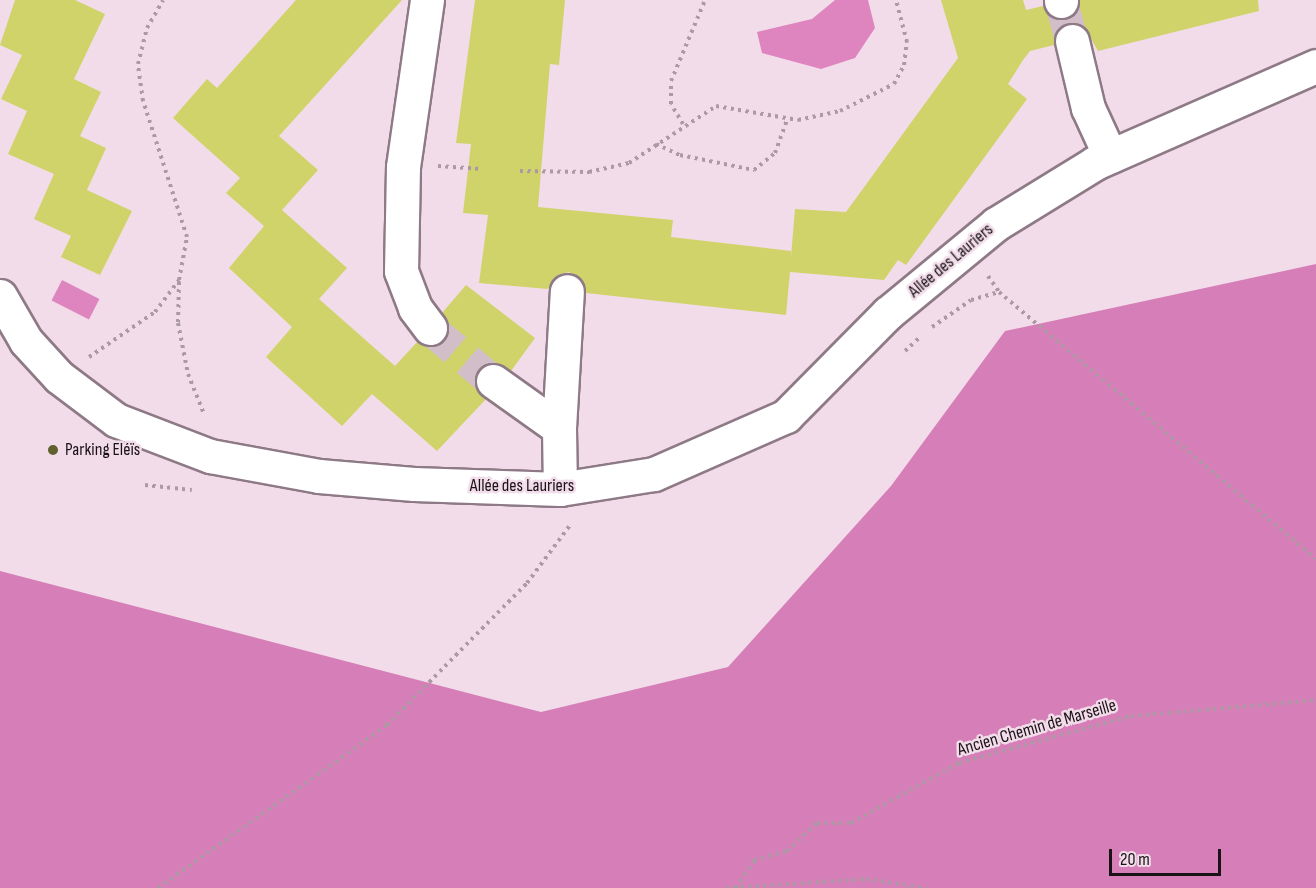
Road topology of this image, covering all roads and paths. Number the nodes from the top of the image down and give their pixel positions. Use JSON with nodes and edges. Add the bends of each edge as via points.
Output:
{"nodes":[{"id":1,"x":163,"y":0,"type":"edge"},
{"id":2,"x":427,"y":0,"type":"edge"},
{"id":3,"x":705,"y":0,"type":"edge"},
{"id":4,"x":896,"y":0,"type":"edge"},
{"id":5,"x":1072,"y":41,"type":"tunnel mouth"},
{"id":6,"x":1313,"y":72,"type":"edge"},
{"id":7,"x":788,"y":118,"type":"junction"},
{"id":8,"x":683,"y":124,"type":"junction"},
{"id":9,"x":656,"y":144,"type":"junction"},
{"id":10,"x":1110,"y":156,"type":"junction"},
{"id":11,"x":404,"y":164,"type":"junction"},
{"id":12,"x":482,"y":169,"type":"dead end"},
{"id":13,"x":520,"y":171,"type":"dead end"},
{"id":14,"x":967,"y":248,"type":"junction"},
{"id":15,"x":179,"y":280,"type":"junction"},
{"id":16,"x":567,"y":291,"type":"dead end"},
{"id":17,"x":0,"y":296,"type":"edge"},
{"id":18,"x":430,"y":328,"type":"tunnel mouth"},
{"id":19,"x":59,"y":377,"type":"junction"},
{"id":20,"x":493,"y":381,"type":"tunnel mouth"},
{"id":21,"x":559,"y":428,"type":"junction"},
{"id":22,"x":210,"y":456,"type":"junction"},
{"id":23,"x":560,"y":489,"type":"junction"},
{"id":24,"x":1316,"y":559,"type":"edge"},
{"id":25,"x":1316,"y":700,"type":"edge"},
{"id":26,"x":158,"y":888,"type":"edge"},
{"id":27,"x":726,"y":888,"type":"edge"},
{"id":28,"x":736,"y":888,"type":"edge"},
{"id":29,"x":926,"y":888,"type":"edge"}],
"edges":[{"from":1,"to":15,"type":"path","via":[[147,28],[138,64],[143,101],[188,237]]},
{"from":2,"to":11,"type":"street"},
{"from":3,"to":8,"type":"path","via":[[672,81],[671,104]]},
{"from":4,"to":7,"type":"path","via":[[907,42],[904,65],[894,84],[840,111]]},
{"from":5,"to":10,"type":"street","via":[[1088,108]]},
{"from":6,"to":10,"type":"street","name":"Allée des Lauriers"},
{"from":7,"to":8,"type":"path","via":[[716,106]]},
{"from":7,"to":9,"type":"path","via":[[775,153],[753,170],[668,152]]},
{"from":8,"to":9,"type":"path"},
{"from":9,"to":13,"type":"path","via":[[629,163],[589,172]]},
{"from":10,"to":14,"type":"street","name":"Allée des Lauriers","via":[[996,224]]},
{"from":11,"to":12,"type":"path"},
{"from":11,"to":18,"type":"street","via":[[401,271],[415,308]]},
{"from":14,"to":23,"type":"street","name":"Allée des Lauriers","via":[[888,313],[786,416],[654,474]]},
{"from":14,"to":24,"type":"path","via":[[999,292]]},
{"from":15,"to":19,"type":"path","via":[[155,312]]},
{"from":15,"to":22,"type":"path","via":[[178,323],[188,374],[207,420]]},
{"from":16,"to":21,"type":"street"},
{"from":17,"to":19,"type":"street","name":"Allée des Lauriers","via":[[26,340]]},
{"from":19,"to":22,"type":"street","name":"Allée des Lauriers","via":[[116,420]]},
{"from":20,"to":21,"type":"street"},
{"from":21,"to":23,"type":"street"},
{"from":22,"to":23,"type":"street","name":"Allée des Lauriers","via":[[319,476]]},
{"from":23,"to":26,"type":"path","via":[[571,526],[527,583],[387,725]]},
{"from":25,"to":28,"type":"path","name":"Ancien Chemin de Marseille","via":[[1131,716],[959,763],[851,823],[818,823],[787,851],[754,860]]},
{"from":27,"to":28,"type":"path"},
{"from":28,"to":29,"type":"path","via":[[866,879]]}]}
